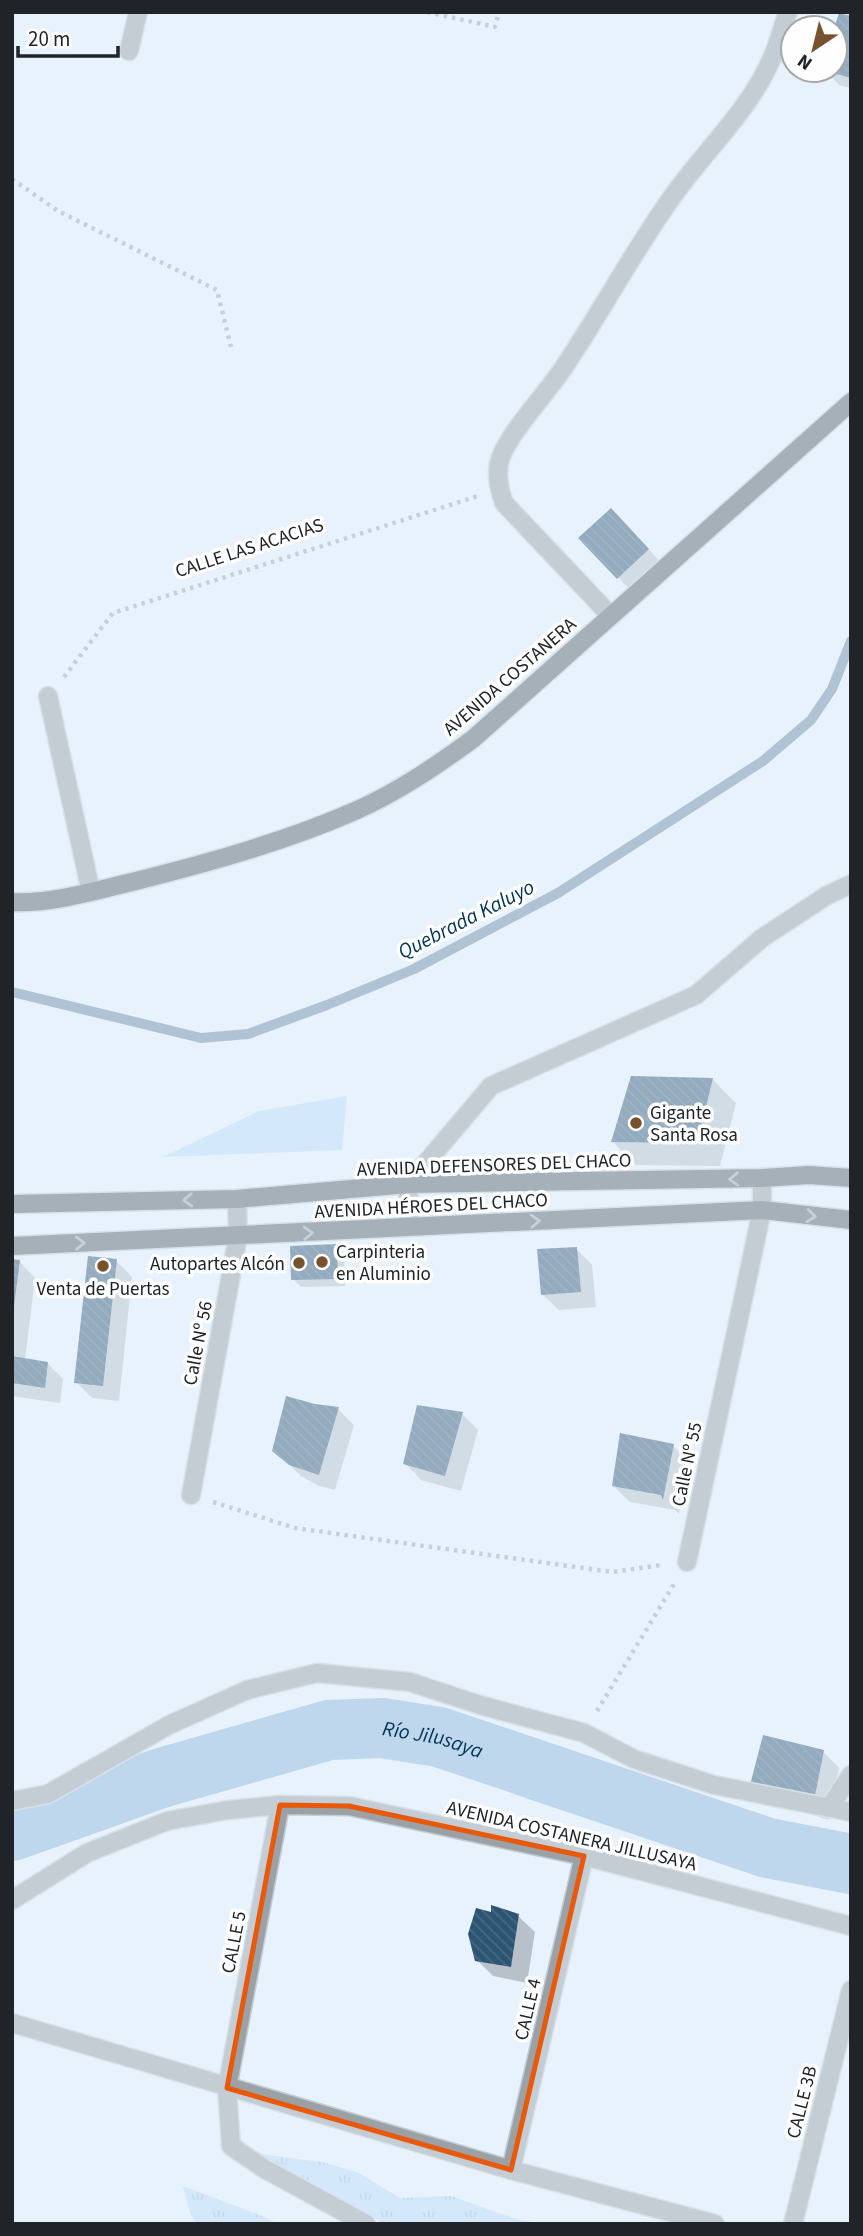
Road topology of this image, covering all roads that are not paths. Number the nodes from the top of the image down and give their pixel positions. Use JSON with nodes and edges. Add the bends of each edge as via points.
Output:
{"nodes":[{"id":1,"x":138,"y":12,"type":"edge"},
{"id":2,"x":788,"y":12,"type":"edge"},
{"id":3,"x":129,"y":51,"type":"dead end"},
{"id":4,"x":851,"y":402,"type":"edge"},
{"id":5,"x":610,"y":615,"type":"junction"},
{"id":6,"x":48,"y":696,"type":"road end"},
{"id":7,"x":851,"y":884,"type":"edge"},
{"id":8,"x":91,"y":891,"type":"junction"},
{"id":9,"x":12,"y":902,"type":"edge"},
{"id":10,"x":762,"y":1178,"type":"junction"},
{"id":11,"x":851,"y":1178,"type":"edge"},
{"id":12,"x":408,"y":1184,"type":"junction"},
{"id":13,"x":237,"y":1199,"type":"junction"},
{"id":14,"x":12,"y":1204,"type":"edge"},
{"id":15,"x":762,"y":1210,"type":"junction"},
{"id":16,"x":851,"y":1220,"type":"edge"},
{"id":17,"x":409,"y":1227,"type":"junction"},
{"id":18,"x":239,"y":1236,"type":"junction"},
{"id":19,"x":12,"y":1246,"type":"edge"},
{"id":20,"x":191,"y":1495,"type":"road end"},
{"id":21,"x":687,"y":1562,"type":"road end"},
{"id":22,"x":851,"y":1775,"type":"edge"},
{"id":23,"x":12,"y":1801,"type":"edge"},
{"id":24,"x":280,"y":1805,"type":"junction"},
{"id":25,"x":829,"y":1808,"type":"junction"},
{"id":26,"x":851,"y":1812,"type":"edge"},
{"id":27,"x":584,"y":1856,"type":"junction"},
{"id":28,"x":12,"y":1900,"type":"edge"},
{"id":29,"x":851,"y":1926,"type":"edge"},
{"id":30,"x":851,"y":1990,"type":"edge"},
{"id":31,"x":12,"y":2023,"type":"edge"},
{"id":32,"x":227,"y":2088,"type":"junction"},
{"id":33,"x":511,"y":2170,"type":"junction"},
{"id":34,"x":366,"y":2224,"type":"edge"},
{"id":35,"x":715,"y":2224,"type":"edge"},
{"id":36,"x":793,"y":2224,"type":"edge"}],
"edges":[{"from":1,"to":3,"type":"street"},
{"from":2,"to":5,"type":"street","via":[[772,58],[747,102],[671,198],[499,460],[504,503]]},
{"from":4,"to":5,"type":"main road","name":"AVENIDA COSTANERA"},
{"from":5,"to":8,"type":"main road","name":"AVENIDA COSTANERA","via":[[473,739],[422,776],[356,810],[268,844]]},
{"from":6,"to":8,"type":"street"},
{"from":7,"to":12,"type":"street","via":[[762,938],[696,995],[492,1086]]},
{"from":8,"to":9,"type":"main road","name":"AVENIDA COSTANERA","via":[[34,903]]},
{"from":10,"to":11,"type":"main road","name":"AVENIDA DEFENSORES DEL CHACO"},
{"from":10,"to":12,"type":"main road","name":"AVENIDA DEFENSORES DEL CHACO","one_way":true},
{"from":10,"to":15,"type":"street","name":"Calle Nº 55"},
{"from":12,"to":13,"type":"main road","name":"AVENIDA DEFENSORES DEL CHACO"},
{"from":12,"to":17,"type":"street"},
{"from":13,"to":14,"type":"main road","name":"AVENIDA DEFENSORES DEL CHACO","one_way":true},
{"from":13,"to":18,"type":"street","name":"Calle Nº 56"},
{"from":15,"to":16,"type":"main road","name":"AVENIDA HÉROES DEL CHACO","one_way":true},
{"from":17,"to":15,"type":"main road","name":"AVENIDA HÉROES DEL CHACO","one_way":true},
{"from":15,"to":21,"type":"street","name":"Calle Nº 55"},
{"from":18,"to":17,"type":"main road","name":"AVENIDA HÉROES DEL CHACO","one_way":true},
{"from":19,"to":18,"type":"main road","name":"AVENIDA HÉROES DEL CHACO","one_way":true},
{"from":18,"to":20,"type":"street","name":"Calle Nº 56"},
{"from":22,"to":25,"type":"street"},
{"from":23,"to":25,"type":"street","via":[[48,1794],[169,1726],[247,1690],[317,1673],[410,1682],[584,1733],[634,1759],[714,1785]]},
{"from":24,"to":27,"type":"street","name":"AVENIDA COSTANERA JILLUSAYA","via":[[349,1806]]},
{"from":24,"to":28,"type":"street","name":"AVENIDA COSTANERA JILLUSAYA","via":[[167,1821],[87,1853]]},
{"from":24,"to":32,"type":"street","name":"CALLE 5"},
{"from":25,"to":26,"type":"street"},
{"from":27,"to":29,"type":"street","name":"AVENIDA COSTANERA JILLUSAYA"},
{"from":27,"to":33,"type":"street","name":"CALLE 4"},
{"from":30,"to":36,"type":"street","name":"CALLE 3B"},
{"from":31,"to":32,"type":"street"},
{"from":32,"to":33,"type":"street"},
{"from":32,"to":34,"type":"street","name":"CALLE 5","via":[[231,2146]]},
{"from":33,"to":35,"type":"street"}]}
